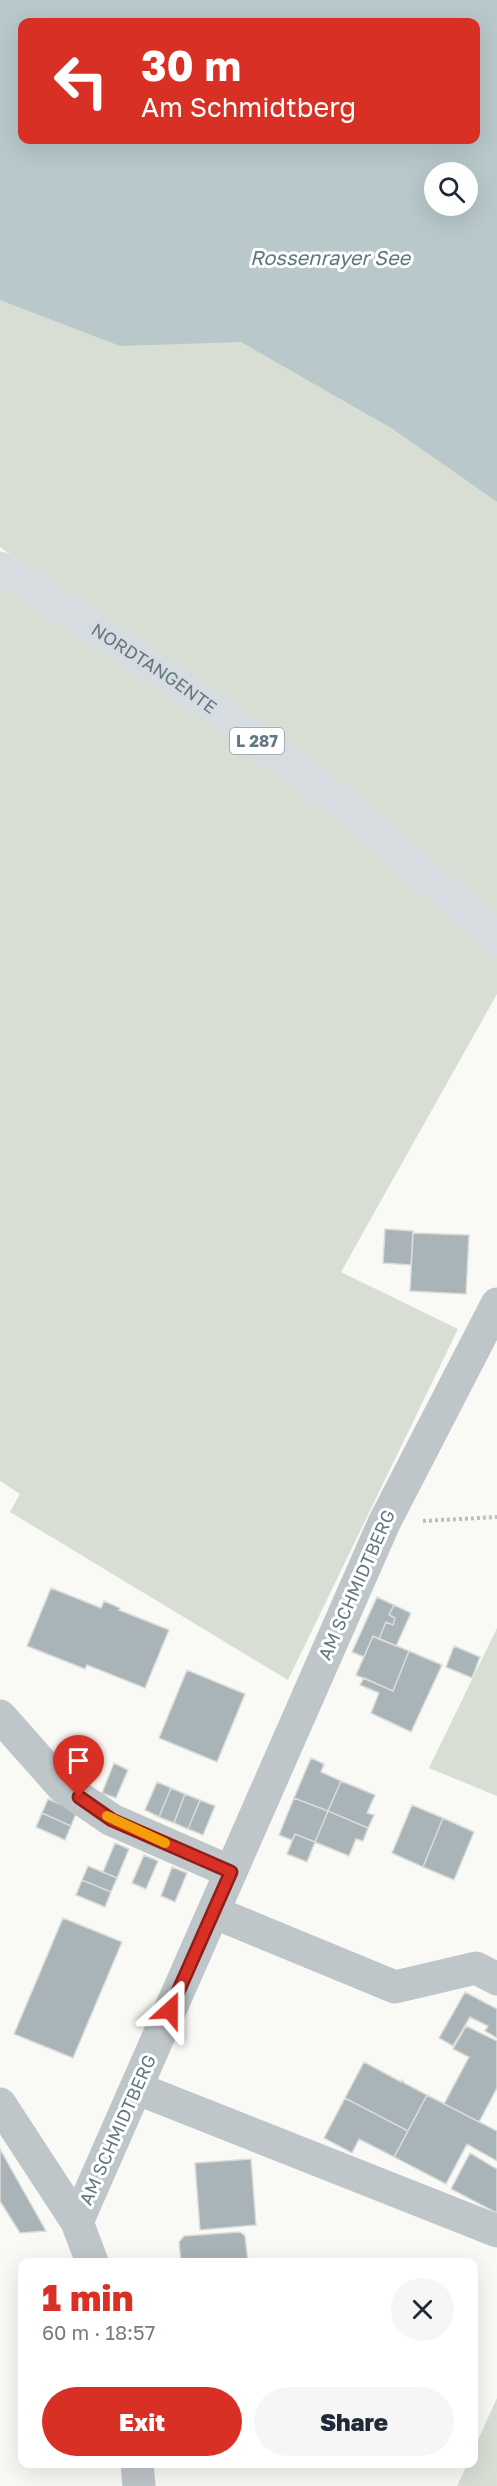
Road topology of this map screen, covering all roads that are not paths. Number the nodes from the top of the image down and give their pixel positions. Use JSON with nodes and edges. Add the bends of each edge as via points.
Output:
{"nodes":[{"id":1,"x":0,"y":568,"type":"edge"},
{"id":2,"x":497,"y":939,"type":"edge"},
{"id":3,"x":497,"y":1304,"type":"edge"},
{"id":4,"x":0,"y":1716,"type":"edge"},
{"id":5,"x":231,"y":1872,"type":"junction"},
{"id":6,"x":213,"y":1912,"type":"junction"},
{"id":7,"x":497,"y":1979,"type":"edge"},
{"id":8,"x":136,"y":2088,"type":"junction"},
{"id":9,"x":0,"y":2104,"type":"edge"},
{"id":10,"x":77,"y":2222,"type":"junction"},
{"id":11,"x":497,"y":2231,"type":"edge"},
{"id":12,"x":91,"y":2258,"type":"edge"},
{"id":13,"x":137,"y":2468,"type":"edge"},
{"id":14,"x":139,"y":2486,"type":"edge"}],
"edges":[{"from":1,"to":2,"type":"main road","name":"NORDTANGENTE","number":"L 287","via":[[175,681],[338,800]]},
{"from":3,"to":5,"type":"street","name":"AM SCHMIDTBERG","via":[[384,1523]]},
{"from":4,"to":5,"type":"street","via":[[70,1792],[112,1820]]},
{"from":5,"to":6,"type":"street","name":"AM SCHMIDTBERG"},
{"from":6,"to":7,"type":"street","via":[[395,1987],[476,1968]]},
{"from":6,"to":8,"type":"street","name":"AM SCHMIDTBERG"},
{"from":8,"to":10,"type":"street","name":"AM SCHMIDTBERG"},
{"from":8,"to":11,"type":"street"},
{"from":9,"to":10,"type":"street"},
{"from":10,"to":12,"type":"street"},
{"from":13,"to":14,"type":"street"}]}
